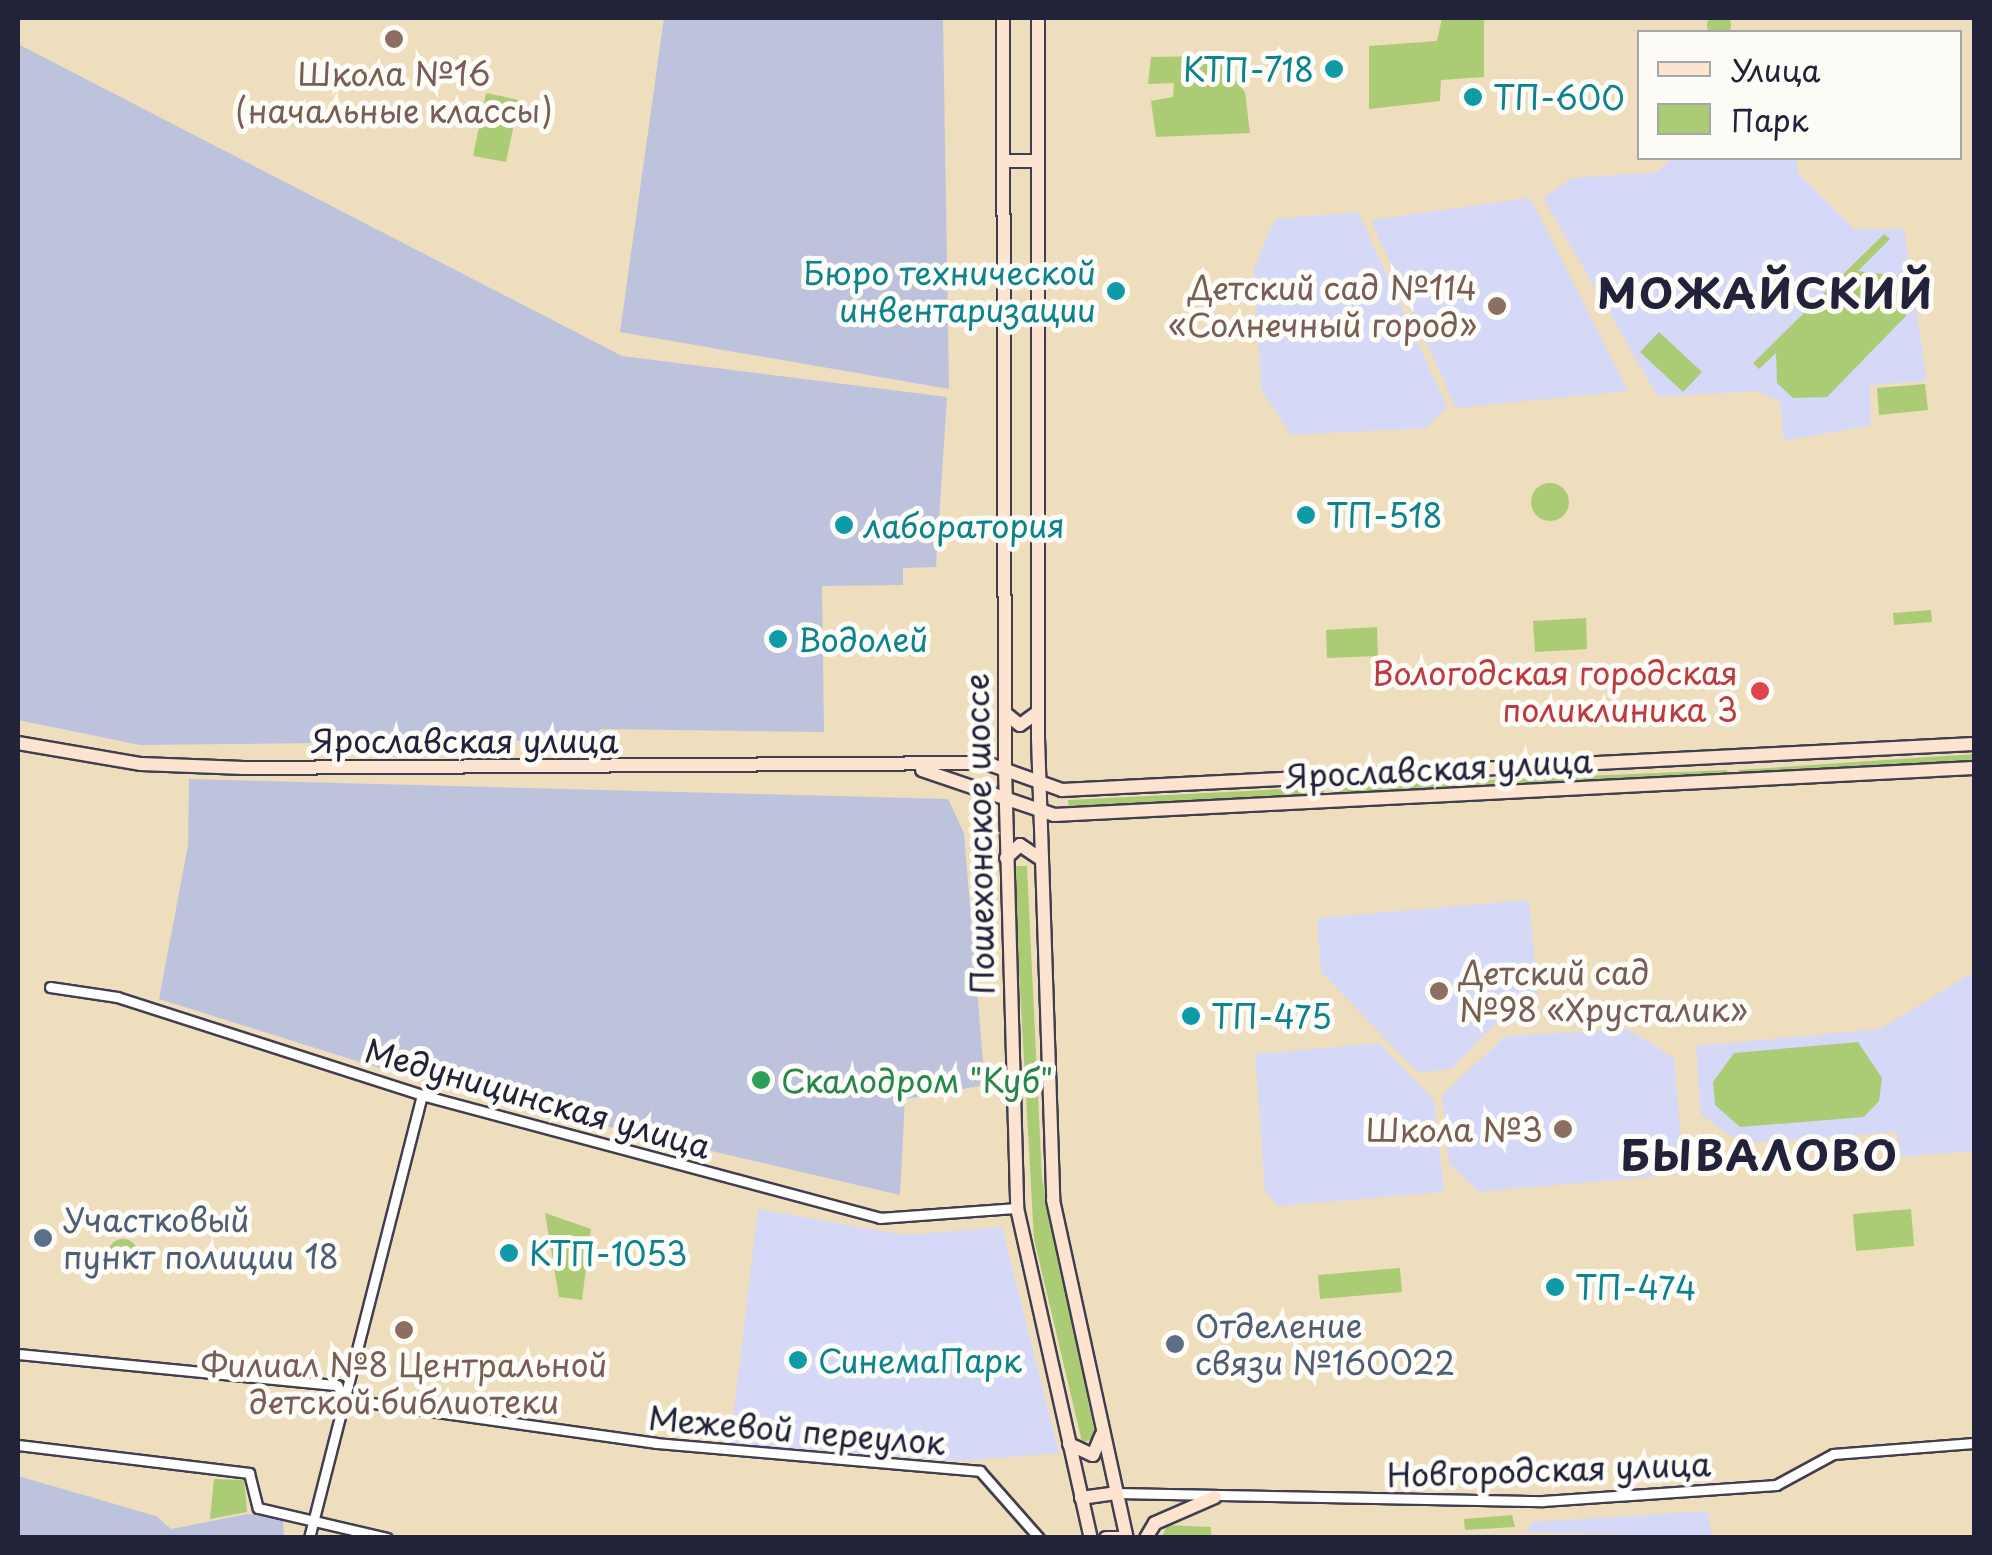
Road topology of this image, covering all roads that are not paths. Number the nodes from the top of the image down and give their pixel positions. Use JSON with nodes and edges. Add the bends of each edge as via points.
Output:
{"nodes":[{"id":1,"x":1003,"y":18,"type":"edge"},
{"id":2,"x":1038,"y":18,"type":"edge"},
{"id":3,"x":1004,"y":161,"type":"junction"},
{"id":4,"x":1035,"y":161,"type":"junction"},
{"id":5,"x":1038,"y":712,"type":"junction"},
{"id":6,"x":1004,"y":713,"type":"junction"},
{"id":7,"x":18,"y":743,"type":"edge"},
{"id":8,"x":1974,"y":744,"type":"edge"},
{"id":9,"x":915,"y":768,"type":"junction"},
{"id":10,"x":1974,"y":768,"type":"edge"},
{"id":11,"x":1005,"y":769,"type":"junction"},
{"id":12,"x":1345,"y":780,"type":"junction"},
{"id":13,"x":1039,"y":786,"type":"junction"},
{"id":14,"x":1005,"y":794,"type":"junction"},
{"id":15,"x":1344,"y":802,"type":"junction"},
{"id":16,"x":1040,"y":810,"type":"junction"},
{"id":17,"x":1006,"y":858,"type":"junction"},
{"id":18,"x":1041,"y":859,"type":"junction"},
{"id":19,"x":50,"y":987,"type":"dead end"},
{"id":20,"x":422,"y":1095,"type":"junction"},
{"id":21,"x":1017,"y":1208,"type":"junction"},
{"id":22,"x":18,"y":1354,"type":"edge"},
{"id":23,"x":344,"y":1398,"type":"junction"},
{"id":24,"x":1102,"y":1430,"type":"junction"},
{"id":25,"x":1068,"y":1442,"type":"junction"},
{"id":26,"x":1974,"y":1443,"type":"edge"},
{"id":27,"x":18,"y":1444,"type":"edge"},
{"id":28,"x":1116,"y":1493,"type":"junction"},
{"id":29,"x":1215,"y":1497,"type":"junction"},
{"id":30,"x":1081,"y":1498,"type":"junction"},
{"id":31,"x":314,"y":1516,"type":"junction"},
{"id":32,"x":310,"y":1538,"type":"edge"},
{"id":33,"x":387,"y":1538,"type":"edge"},
{"id":34,"x":1040,"y":1538,"type":"edge"},
{"id":35,"x":1091,"y":1538,"type":"edge"},
{"id":36,"x":1106,"y":1538,"type":"edge"},
{"id":37,"x":1124,"y":1538,"type":"edge"},
{"id":38,"x":1146,"y":1538,"type":"edge"}],
"edges":[{"from":1,"to":3,"type":"main road","name":"Пошехонское шоссе"},
{"from":2,"to":4,"type":"main road","name":"Пошехонское шоссе"},
{"from":3,"to":4,"type":"main road"},
{"from":3,"to":6,"type":"main road","name":"Пошехонское шоссе"},
{"from":4,"to":5,"type":"main road","name":"Пошехонское шоссе"},
{"from":5,"to":6,"type":"main road","via":[[1020,725]]},
{"from":5,"to":13,"type":"main road","name":"Пошехонское шоссе"},
{"from":6,"to":11,"type":"main road","name":"Пошехонское шоссе"},
{"from":7,"to":9,"type":"main road","name":"Ярославская улица","via":[[141,764],[244,768]]},
{"from":8,"to":12,"type":"main road","name":"Ярославская улица"},
{"from":9,"to":11,"type":"main road","name":"Ярославская улица"},
{"from":9,"to":14,"type":"main road","name":"Ярославская улица"},
{"from":10,"to":15,"type":"main road","name":"Ярославская улица"},
{"from":11,"to":13,"type":"main road","name":"Ярославская улица"},
{"from":11,"to":14,"type":"main road","name":"Пошехонское шоссе"},
{"from":12,"to":13,"type":"main road","name":"Ярославская улица"},
{"from":12,"to":15,"type":"main road","via":[[1330,792]]},
{"from":13,"to":16,"type":"main road","name":"Пошехонское шоссе"},
{"from":14,"to":16,"type":"main road","name":"Ярославская улица"},
{"from":14,"to":17,"type":"main road","name":"Пошехонское шоссе"},
{"from":15,"to":16,"type":"main road","name":"Ярославская улица"},
{"from":16,"to":18,"type":"main road","name":"Пошехонское шоссе"},
{"from":17,"to":18,"type":"main road","via":[[1024,845]]},
{"from":17,"to":21,"type":"main road","name":"Пошехонское шоссе"},
{"from":18,"to":24,"type":"main road","name":"Пошехонское шоссе","via":[[1053,1200]]},
{"from":19,"to":20,"type":"street","name":"Медуницинская улица","via":[[116,997]]},
{"from":20,"to":21,"type":"street","name":"Медуницинская улица","via":[[880,1218]]},
{"from":20,"to":23,"type":"street"},
{"from":21,"to":25,"type":"main road","name":"Пошехонское шоссе"},
{"from":22,"to":23,"type":"street","via":[[337,1385]]},
{"from":23,"to":31,"type":"street"},
{"from":23,"to":34,"type":"street","name":"Межевой переулок","via":[[656,1444],[980,1471]]},
{"from":24,"to":25,"type":"main road","via":[[1093,1454]]},
{"from":24,"to":28,"type":"main road","name":"Пошехонское шоссе"},
{"from":25,"to":30,"type":"main road","name":"Пошехонское шоссе"},
{"from":26,"to":29,"type":"street","name":"Новгородская улица","via":[[1832,1454],[1776,1485],[1738,1488],[1543,1501]]},
{"from":27,"to":31,"type":"street","via":[[248,1473],[258,1508]]},
{"from":28,"to":29,"type":"street","name":"Новгородская улица"},
{"from":28,"to":30,"type":"main road"},
{"from":28,"to":37,"type":"main road","name":"Пошехонское шоссе"},
{"from":29,"to":38,"type":"main road","via":[[1155,1523]]},
{"from":30,"to":35,"type":"main road","name":"Пошехонское шоссе"},
{"from":31,"to":32,"type":"street"},
{"from":31,"to":33,"type":"street"},
{"from":36,"to":37,"type":"main road"}]}
